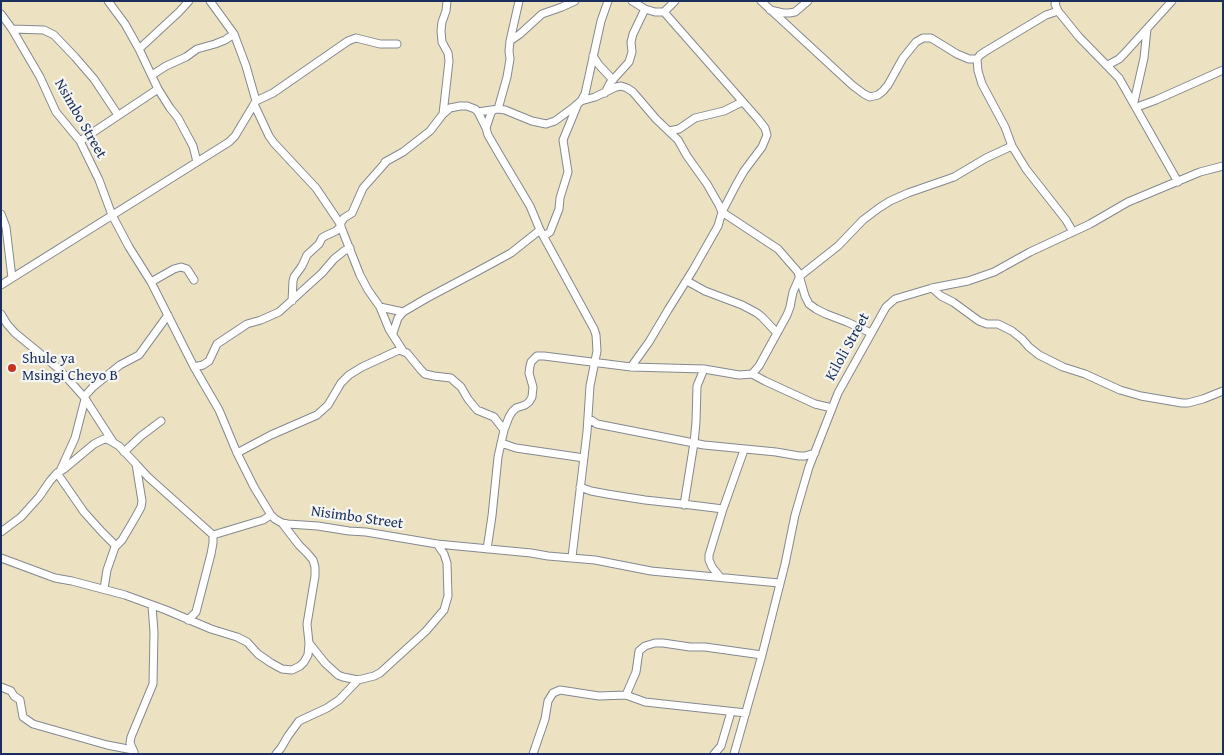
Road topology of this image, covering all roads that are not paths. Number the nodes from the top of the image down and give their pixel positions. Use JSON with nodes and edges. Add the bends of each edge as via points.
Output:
{"nodes":[{"id":1,"x":108,"y":1,"type":"edge"},
{"id":2,"x":189,"y":1,"type":"edge"},
{"id":3,"x":210,"y":1,"type":"edge"},
{"id":4,"x":447,"y":1,"type":"edge"},
{"id":5,"x":519,"y":1,"type":"edge"},
{"id":6,"x":575,"y":1,"type":"edge"},
{"id":7,"x":608,"y":1,"type":"edge"},
{"id":8,"x":632,"y":1,"type":"edge"},
{"id":9,"x":675,"y":1,"type":"edge"},
{"id":10,"x":761,"y":1,"type":"edge"},
{"id":11,"x":808,"y":1,"type":"edge"},
{"id":12,"x":1172,"y":1,"type":"edge"},
{"id":13,"x":1055,"y":4,"type":"edge"},
{"id":14,"x":645,"y":10,"type":"junction"},
{"id":15,"x":770,"y":10,"type":"junction"},
{"id":16,"x":664,"y":12,"type":"junction"},
{"id":17,"x":1,"y":14,"type":"edge"},
{"id":18,"x":12,"y":29,"type":"junction"},
{"id":19,"x":1147,"y":29,"type":"junction"},
{"id":20,"x":234,"y":34,"type":"junction"},
{"id":21,"x":510,"y":40,"type":"junction"},
{"id":22,"x":397,"y":44,"type":"dead end"},
{"id":23,"x":139,"y":49,"type":"junction"},
{"id":24,"x":593,"y":56,"type":"junction"},
{"id":25,"x":977,"y":59,"type":"junction"},
{"id":26,"x":1108,"y":65,"type":"junction"},
{"id":27,"x":1223,"y":70,"type":"edge"},
{"id":28,"x":152,"y":75,"type":"junction"},
{"id":29,"x":614,"y":80,"type":"junction"},
{"id":30,"x":158,"y":89,"type":"junction"},
{"id":31,"x":605,"y":93,"type":"junction"},
{"id":32,"x":255,"y":102,"type":"junction"},
{"id":33,"x":579,"y":102,"type":"junction"},
{"id":34,"x":742,"y":102,"type":"junction"},
{"id":35,"x":1135,"y":105,"type":"junction"},
{"id":36,"x":495,"y":110,"type":"junction"},
{"id":37,"x":478,"y":112,"type":"junction"},
{"id":38,"x":443,"y":114,"type":"junction"},
{"id":39,"x":118,"y":115,"type":"junction"},
{"id":40,"x":486,"y":128,"type":"junction"},
{"id":41,"x":669,"y":131,"type":"junction"},
{"id":42,"x":80,"y":141,"type":"junction"},
{"id":43,"x":1012,"y":146,"type":"junction"},
{"id":44,"x":197,"y":162,"type":"junction"},
{"id":45,"x":1223,"y":166,"type":"edge"},
{"id":46,"x":1178,"y":182,"type":"junction"},
{"id":47,"x":722,"y":212,"type":"junction"},
{"id":48,"x":1,"y":214,"type":"edge"},
{"id":49,"x":112,"y":215,"type":"junction"},
{"id":50,"x":341,"y":225,"type":"junction"},
{"id":51,"x":1073,"y":232,"type":"junction"},
{"id":52,"x":542,"y":233,"type":"junction"},
{"id":53,"x":350,"y":248,"type":"junction"},
{"id":54,"x":800,"y":276,"type":"junction"},
{"id":55,"x":12,"y":278,"type":"junction"},
{"id":56,"x":194,"y":280,"type":"dead end"},
{"id":57,"x":687,"y":281,"type":"junction"},
{"id":58,"x":151,"y":282,"type":"junction"},
{"id":59,"x":1,"y":285,"type":"edge"},
{"id":60,"x":932,"y":288,"type":"junction"},
{"id":61,"x":292,"y":301,"type":"junction"},
{"id":62,"x":380,"y":307,"type":"junction"},
{"id":63,"x":403,"y":312,"type":"junction"},
{"id":64,"x":1,"y":314,"type":"edge"},
{"id":65,"x":168,"y":315,"type":"junction"},
{"id":66,"x":392,"y":333,"type":"junction"},
{"id":67,"x":777,"y":333,"type":"junction"},
{"id":68,"x":871,"y":333,"type":"junction"},
{"id":69,"x":403,"y":351,"type":"junction"},
{"id":70,"x":595,"y":363,"type":"junction"},
{"id":71,"x":631,"y":367,"type":"junction"},
{"id":72,"x":194,"y":368,"type":"junction"},
{"id":73,"x":704,"y":370,"type":"junction"},
{"id":74,"x":752,"y":374,"type":"junction"},
{"id":75,"x":1223,"y":390,"type":"edge"},
{"id":76,"x":85,"y":398,"type":"junction"},
{"id":77,"x":832,"y":408,"type":"junction"},
{"id":78,"x":588,"y":418,"type":"junction"},
{"id":79,"x":161,"y":421,"type":"dead end"},
{"id":80,"x":504,"y":430,"type":"junction"},
{"id":81,"x":114,"y":442,"type":"junction"},
{"id":82,"x":501,"y":443,"type":"junction"},
{"id":83,"x":694,"y":443,"type":"junction"},
{"id":84,"x":744,"y":450,"type":"junction"},
{"id":85,"x":124,"y":452,"type":"junction"},
{"id":86,"x":237,"y":453,"type":"junction"},
{"id":87,"x":815,"y":453,"type":"junction"},
{"id":88,"x":584,"y":458,"type":"junction"},
{"id":89,"x":136,"y":464,"type":"junction"},
{"id":90,"x":58,"y":472,"type":"junction"},
{"id":91,"x":580,"y":487,"type":"junction"},
{"id":92,"x":684,"y":505,"type":"junction"},
{"id":93,"x":723,"y":509,"type":"junction"},
{"id":94,"x":272,"y":515,"type":"junction"},
{"id":95,"x":282,"y":523,"type":"junction"},
{"id":96,"x":1,"y":532,"type":"edge"},
{"id":97,"x":213,"y":536,"type":"junction"},
{"id":98,"x":437,"y":544,"type":"junction"},
{"id":99,"x":115,"y":547,"type":"junction"},
{"id":100,"x":487,"y":549,"type":"junction"},
{"id":101,"x":1,"y":558,"type":"edge"},
{"id":102,"x":572,"y":558,"type":"junction"},
{"id":103,"x":720,"y":577,"type":"junction"},
{"id":104,"x":779,"y":583,"type":"junction"},
{"id":105,"x":104,"y":589,"type":"junction"},
{"id":106,"x":152,"y":606,"type":"junction"},
{"id":107,"x":188,"y":620,"type":"junction"},
{"id":108,"x":309,"y":643,"type":"junction"},
{"id":109,"x":762,"y":655,"type":"junction"},
{"id":110,"x":358,"y":680,"type":"junction"},
{"id":111,"x":1,"y":688,"type":"edge"},
{"id":112,"x":626,"y":695,"type":"junction"},
{"id":113,"x":731,"y":712,"type":"junction"},
{"id":114,"x":746,"y":713,"type":"junction"},
{"id":115,"x":134,"y":752,"type":"edge"},
{"id":116,"x":276,"y":754,"type":"edge"},
{"id":117,"x":532,"y":754,"type":"edge"},
{"id":118,"x":714,"y":754,"type":"edge"},
{"id":119,"x":734,"y":754,"type":"edge"}],
"edges":[{"from":1,"to":23,"type":"street"},
{"from":2,"to":23,"type":"street"},
{"from":3,"to":20,"type":"street"},
{"from":4,"to":38,"type":"street","via":[[441,32],[449,60]]},
{"from":5,"to":21,"type":"street"},
{"from":6,"to":21,"type":"street","via":[[542,14]]},
{"from":7,"to":24,"type":"street"},
{"from":8,"to":14,"type":"street"},
{"from":9,"to":16,"type":"street"},
{"from":10,"to":15,"type":"street"},
{"from":11,"to":15,"type":"street","via":[[795,12]]},
{"from":12,"to":19,"type":"street"},
{"from":13,"to":25,"type":"street","via":[[1046,15]]},
{"from":13,"to":26,"type":"street","via":[[1079,37]]},
{"from":14,"to":16,"type":"street"},
{"from":14,"to":29,"type":"street","via":[[633,34],[631,58]]},
{"from":15,"to":25,"type":"street","via":[[852,85],[870,97],[883,91],[903,58],[923,38],[931,38],[957,54]]},
{"from":16,"to":34,"type":"street"},
{"from":17,"to":18,"type":"street","name":"Nsimbo Street"},
{"from":18,"to":39,"type":"street","via":[[44,30],[54,35],[94,79]]},
{"from":18,"to":42,"type":"street","name":"Nsimbo Street","via":[[56,112]]},
{"from":19,"to":26,"type":"street","via":[[1119,60]]},
{"from":19,"to":35,"type":"street"},
{"from":20,"to":28,"type":"street","via":[[197,49]]},
{"from":20,"to":32,"type":"street"},
{"from":21,"to":36,"type":"street","via":[[507,78]]},
{"from":22,"to":32,"type":"street","via":[[356,38],[348,41]]},
{"from":23,"to":28,"type":"street"},
{"from":24,"to":29,"type":"street"},
{"from":24,"to":33,"type":"street","via":[[585,94]]},
{"from":25,"to":43,"type":"street","via":[[982,84],[1006,127]]},
{"from":26,"to":35,"type":"street"},
{"from":27,"to":35,"type":"street","via":[[1156,100]]},
{"from":28,"to":30,"type":"street"},
{"from":29,"to":31,"type":"street"},
{"from":30,"to":39,"type":"street"},
{"from":30,"to":44,"type":"street","via":[[193,146]]},
{"from":31,"to":33,"type":"street"},
{"from":31,"to":41,"type":"street","via":[[622,86],[627,88]]},
{"from":32,"to":44,"type":"street","via":[[235,136]]},
{"from":32,"to":50,"type":"street","via":[[269,136],[316,188]]},
{"from":33,"to":36,"type":"street","via":[[546,124],[505,110]]},
{"from":33,"to":52,"type":"street","via":[[564,140],[568,172],[559,209],[550,232]]},
{"from":34,"to":41,"type":"street"},
{"from":34,"to":47,"type":"street","via":[[766,128],[767,135]]},
{"from":35,"to":46,"type":"street"},
{"from":36,"to":37,"type":"street"},
{"from":36,"to":40,"type":"street"},
{"from":37,"to":38,"type":"street","via":[[460,106]]},
{"from":37,"to":40,"type":"street"},
{"from":38,"to":50,"type":"street","via":[[430,132],[386,162],[363,188],[352,213],[344,218]]},
{"from":39,"to":42,"type":"street"},
{"from":40,"to":52,"type":"street"},
{"from":41,"to":47,"type":"street","via":[[707,184]]},
{"from":42,"to":49,"type":"street","name":"Nsimbo Street"},
{"from":43,"to":51,"type":"street"},
{"from":43,"to":54,"type":"street","via":[[954,178],[908,193],[879,208]]},
{"from":44,"to":49,"type":"street"},
{"from":45,"to":46,"type":"street","name":"Kiloli Street"},
{"from":46,"to":51,"type":"street","name":"Kiloli Street","via":[[1128,202]]},
{"from":47,"to":54,"type":"street","via":[[778,249]]},
{"from":47,"to":57,"type":"street","via":[[718,226]]},
{"from":48,"to":55,"type":"street","via":[[6,227]]},
{"from":49,"to":55,"type":"street"},
{"from":49,"to":58,"type":"street"},
{"from":50,"to":53,"type":"street"},
{"from":50,"to":61,"type":"street","via":[[322,238],[307,255],[294,277]]},
{"from":51,"to":60,"type":"street","name":"Kiloli Street","via":[[980,278]]},
{"from":52,"to":63,"type":"street"},
{"from":52,"to":70,"type":"street","via":[[594,329],[597,344]]},
{"from":53,"to":61,"type":"street","via":[[334,259]]},
{"from":53,"to":62,"type":"street","via":[[360,275]]},
{"from":54,"to":67,"type":"street","via":[[787,315]]},
{"from":54,"to":68,"type":"street","via":[[809,304]]},
{"from":55,"to":59,"type":"street"},
{"from":56,"to":58,"type":"street","via":[[187,269],[181,267]]},
{"from":57,"to":67,"type":"street","via":[[757,313]]},
{"from":57,"to":71,"type":"street"},
{"from":58,"to":65,"type":"street"},
{"from":60,"to":68,"type":"street","name":"Kiloli Street","via":[[895,299],[886,307]]},
{"from":60,"to":75,"type":"street","via":[[979,321],[998,324],[1012,331],[1040,355],[1120,390],[1182,403]]},
{"from":61,"to":72,"type":"street","via":[[279,312],[247,324],[217,344],[209,361]]},
{"from":62,"to":63,"type":"street"},
{"from":62,"to":66,"type":"street"},
{"from":63,"to":66,"type":"street"},
{"from":64,"to":76,"type":"street","via":[[15,333],[59,369]]},
{"from":65,"to":72,"type":"street"},
{"from":65,"to":76,"type":"street","via":[[139,355],[120,365],[93,387]]},
{"from":66,"to":69,"type":"street"},
{"from":67,"to":74,"type":"street"},
{"from":68,"to":77,"type":"street","name":"Kiloli Street"},
{"from":69,"to":80,"type":"street","via":[[425,374],[453,380],[477,410],[494,417]]},
{"from":69,"to":86,"type":"street","via":[[393,352],[349,375],[317,415]]},
{"from":70,"to":71,"type":"street"},
{"from":70,"to":78,"type":"street"},
{"from":70,"to":80,"type":"street","via":[[536,356],[529,373],[532,397],[512,412]]},
{"from":71,"to":73,"type":"street"},
{"from":72,"to":86,"type":"street","via":[[219,410]]},
{"from":73,"to":74,"type":"street"},
{"from":73,"to":83,"type":"street","via":[[697,386]]},
{"from":74,"to":77,"type":"street","via":[[815,404]]},
{"from":76,"to":81,"type":"street"},
{"from":76,"to":90,"type":"street","via":[[75,438]]},
{"from":77,"to":87,"type":"street","name":"Kiloli Street"},
{"from":78,"to":83,"type":"street","via":[[597,424]]},
{"from":78,"to":88,"type":"street"},
{"from":79,"to":85,"type":"street"},
{"from":80,"to":82,"type":"street"},
{"from":81,"to":85,"type":"street"},
{"from":81,"to":90,"type":"street","via":[[100,441]]},
{"from":82,"to":88,"type":"street"},
{"from":82,"to":100,"type":"street"},
{"from":83,"to":84,"type":"street"},
{"from":83,"to":92,"type":"street"},
{"from":84,"to":87,"type":"street","via":[[799,456]]},
{"from":84,"to":93,"type":"street"},
{"from":85,"to":89,"type":"street"},
{"from":86,"to":94,"type":"street"},
{"from":87,"to":104,"type":"street","name":"Kiloli Street"},
{"from":88,"to":91,"type":"street"},
{"from":89,"to":97,"type":"street"},
{"from":89,"to":99,"type":"street","via":[[141,507]]},
{"from":90,"to":96,"type":"street","via":[[21,517]]},
{"from":90,"to":99,"type":"street","via":[[84,512]]},
{"from":91,"to":92,"type":"street"},
{"from":91,"to":102,"type":"street"},
{"from":92,"to":93,"type":"street"},
{"from":93,"to":103,"type":"street","via":[[709,555],[712,567]]},
{"from":94,"to":95,"type":"street"},
{"from":94,"to":97,"type":"street"},
{"from":95,"to":98,"type":"street","name":"Nisimbo Street"},
{"from":95,"to":108,"type":"street","via":[[315,567],[307,624]]},
{"from":97,"to":107,"type":"street","via":[[196,612]]},
{"from":98,"to":100,"type":"street","name":"Nisimbo Street"},
{"from":98,"to":110,"type":"street","via":[[447,563],[448,596],[444,610],[380,673]]},
{"from":99,"to":105,"type":"street","via":[[106,570]]},
{"from":100,"to":102,"type":"street","name":"Nisimbo Street"},
{"from":101,"to":105,"type":"street","via":[[54,578]]},
{"from":102,"to":103,"type":"street","name":"Nisimbo Street","via":[[651,571]]},
{"from":103,"to":104,"type":"street","name":"Nisimbo Street"},
{"from":104,"to":109,"type":"street","name":"Kiloli Street"},
{"from":105,"to":106,"type":"street"},
{"from":106,"to":107,"type":"street"},
{"from":106,"to":115,"type":"street","via":[[153,684],[131,737]]},
{"from":107,"to":108,"type":"street","via":[[244,640],[282,669],[292,670],[300,666],[308,655]]},
{"from":108,"to":110,"type":"street","via":[[338,675]]},
{"from":109,"to":112,"type":"street","via":[[663,643],[650,645],[639,651],[636,672]]},
{"from":109,"to":114,"type":"street","name":"Kiloli Street"},
{"from":110,"to":116,"type":"street","via":[[339,700],[299,721]]},
{"from":111,"to":115,"type":"street","via":[[11,691],[20,700],[23,717],[33,724]]},
{"from":112,"to":113,"type":"street","via":[[644,702]]},
{"from":112,"to":117,"type":"street","via":[[599,696],[560,690],[553,693]]},
{"from":113,"to":114,"type":"street"},
{"from":113,"to":118,"type":"street","via":[[721,746]]},
{"from":114,"to":119,"type":"street","name":"Kiloli Street"}]}
